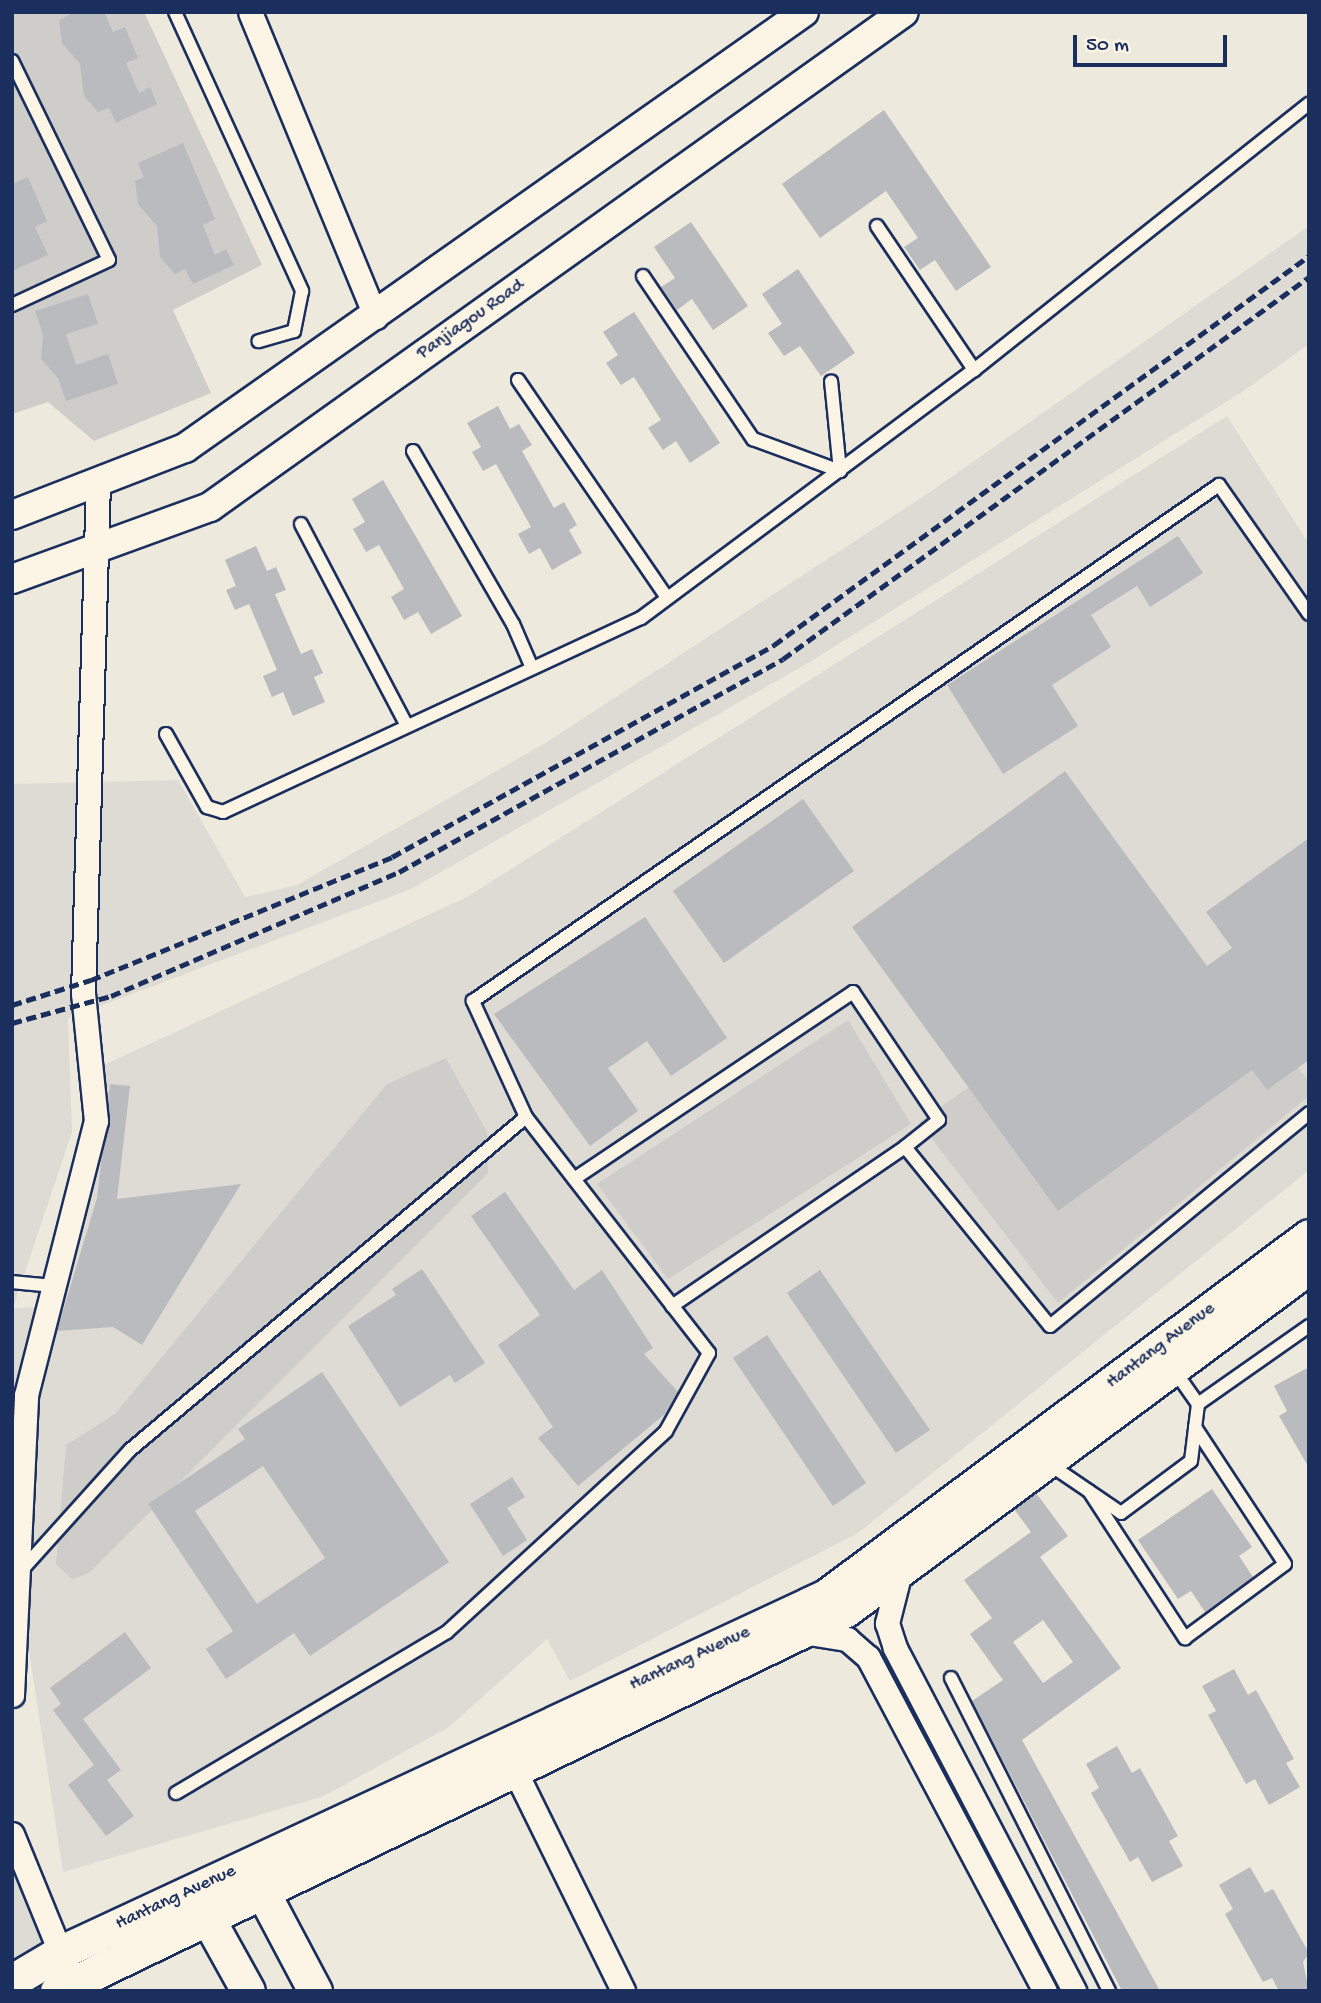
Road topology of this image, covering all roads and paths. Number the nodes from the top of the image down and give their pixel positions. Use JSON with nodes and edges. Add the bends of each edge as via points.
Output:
{"nodes":[{"id":1,"x":175,"y":12,"type":"edge"},
{"id":2,"x":250,"y":12,"type":"edge"},
{"id":3,"x":804,"y":12,"type":"edge"},
{"id":4,"x":904,"y":12,"type":"edge"},
{"id":5,"x":12,"y":61,"type":"edge"},
{"id":6,"x":1309,"y":104,"type":"edge"},
{"id":7,"x":877,"y":226,"type":"dead end"},
{"id":8,"x":643,"y":276,"type":"dead end"},
{"id":9,"x":12,"y":305,"type":"edge"},
{"id":10,"x":376,"y":317,"type":"junction"},
{"id":11,"x":258,"y":341,"type":"dead end"},
{"id":12,"x":974,"y":370,"type":"junction"},
{"id":13,"x":518,"y":380,"type":"dead end"},
{"id":14,"x":831,"y":381,"type":"dead end"},
{"id":15,"x":413,"y":451,"type":"dead end"},
{"id":16,"x":840,"y":471,"type":"junction"},
{"id":17,"x":98,"y":481,"type":"junction"},
{"id":18,"x":12,"y":515,"type":"edge"},
{"id":19,"x":301,"y":524,"type":"dead end"},
{"id":20,"x":94,"y":549,"type":"junction"},
{"id":21,"x":12,"y":579,"type":"edge"},
{"id":22,"x":667,"y":598,"type":"junction"},
{"id":23,"x":1309,"y":614,"type":"edge"},
{"id":24,"x":532,"y":668,"type":"junction"},
{"id":25,"x":407,"y":726,"type":"junction"},
{"id":26,"x":166,"y":734,"type":"dead end"},
{"id":27,"x":1309,"y":1113,"type":"edge"},
{"id":28,"x":526,"y":1117,"type":"junction"},
{"id":29,"x":905,"y":1147,"type":"junction"},
{"id":30,"x":574,"y":1179,"type":"junction"},
{"id":31,"x":1309,"y":1236,"type":"edge"},
{"id":32,"x":1309,"y":1267,"type":"edge"},
{"id":33,"x":12,"y":1282,"type":"edge"},
{"id":34,"x":53,"y":1286,"type":"junction"},
{"id":35,"x":672,"y":1306,"type":"junction"},
{"id":36,"x":1309,"y":1326,"type":"edge"},
{"id":37,"x":1173,"y":1368,"type":"junction"},
{"id":38,"x":1198,"y":1404,"type":"junction"},
{"id":39,"x":1195,"y":1427,"type":"junction"},
{"id":40,"x":1046,"y":1462,"type":"junction"},
{"id":41,"x":17,"y":1474,"type":"edge"},
{"id":42,"x":1088,"y":1491,"type":"junction"},
{"id":43,"x":901,"y":1570,"type":"junction"},
{"id":44,"x":18,"y":1574,"type":"junction"},
{"id":45,"x":802,"y":1632,"type":"junction"},
{"id":46,"x":951,"y":1678,"type":"dead end"},
{"id":47,"x":12,"y":1695,"type":"edge"},
{"id":48,"x":514,"y":1769,"type":"junction"},
{"id":49,"x":176,"y":1793,"type":"dead end"},
{"id":50,"x":12,"y":1834,"type":"edge"},
{"id":51,"x":255,"y":1878,"type":"junction"},
{"id":52,"x":200,"y":1905,"type":"junction"},
{"id":53,"x":68,"y":1978,"type":"edge"},
{"id":54,"x":12,"y":1981,"type":"edge"},
{"id":55,"x":247,"y":1991,"type":"edge"},
{"id":56,"x":315,"y":1991,"type":"edge"},
{"id":57,"x":623,"y":1991,"type":"edge"},
{"id":58,"x":1045,"y":1991,"type":"edge"},
{"id":59,"x":1074,"y":1991,"type":"edge"},
{"id":60,"x":1109,"y":1991,"type":"edge"}],
"edges":[{"from":1,"to":11,"type":"lane","via":[[302,291],[294,331]]},
{"from":2,"to":10,"type":"street"},
{"from":3,"to":10,"type":"street"},
{"from":4,"to":20,"type":"street","name":"Panjiagou Road","via":[[210,507]]},
{"from":5,"to":9,"type":"lane","via":[[110,260]]},
{"from":6,"to":12,"type":"lane"},
{"from":7,"to":12,"type":"lane"},
{"from":8,"to":16,"type":"lane","via":[[753,439]]},
{"from":10,"to":17,"type":"street","via":[[185,448]]},
{"from":12,"to":16,"type":"lane"},
{"from":13,"to":22,"type":"lane"},
{"from":14,"to":16,"type":"lane"},
{"from":15,"to":24,"type":"lane","via":[[513,624]]},
{"from":16,"to":22,"type":"lane"},
{"from":17,"to":18,"type":"street"},
{"from":17,"to":20,"type":"street"},
{"from":19,"to":25,"type":"lane"},
{"from":20,"to":21,"type":"street","name":"Panjiagou Road"},
{"from":20,"to":34,"type":"street","via":[[83,993],[96,1121]]},
{"from":22,"to":24,"type":"lane","via":[[641,618]]},
{"from":23,"to":28,"type":"lane","via":[[1219,485],[473,1001]]},
{"from":24,"to":25,"type":"lane"},
{"from":25,"to":26,"type":"lane","via":[[223,812],[207,807]]},
{"from":27,"to":29,"type":"lane","via":[[1050,1326]]},
{"from":28,"to":30,"type":"lane"},
{"from":28,"to":44,"type":"lane","via":[[130,1450]]},
{"from":29,"to":30,"type":"lane","via":[[939,1120],[853,992]]},
{"from":29,"to":35,"type":"lane"},
{"from":30,"to":35,"type":"lane"},
{"from":31,"to":51,"type":"main road","name":"Hantang Avenue","via":[[826,1596]]},
{"from":32,"to":37,"type":"main road","name":"Hantang Avenue"},
{"from":33,"to":34,"type":"lane"},
{"from":34,"to":41,"type":"street","via":[[26,1395]]},
{"from":35,"to":49,"type":"lane","via":[[709,1353],[666,1432],[447,1632]]},
{"from":36,"to":38,"type":"lane"},
{"from":37,"to":38,"type":"lane"},
{"from":37,"to":40,"type":"main road","name":"Hantang Avenue"},
{"from":38,"to":39,"type":"lane"},
{"from":39,"to":42,"type":"lane","via":[[1191,1461],[1121,1513]]},
{"from":39,"to":42,"type":"lane","via":[[1285,1564],[1185,1638]]},
{"from":40,"to":42,"type":"lane"},
{"from":40,"to":43,"type":"main road","name":"Hantang Avenue"},
{"from":41,"to":44,"type":"street"},
{"from":43,"to":45,"type":"main road","name":"Hantang Avenue","via":[[846,1610]]},
{"from":43,"to":59,"type":"street","via":[[889,1599],[895,1648]]},
{"from":44,"to":47,"type":"street"},
{"from":45,"to":48,"type":"main road","name":"Hantang Avenue"},
{"from":45,"to":58,"type":"street","via":[[847,1639],[868,1657]]},
{"from":46,"to":60,"type":"lane"},
{"from":48,"to":51,"type":"main road","name":"Hantang Avenue"},
{"from":48,"to":57,"type":"street"},
{"from":50,"to":53,"type":"street"},
{"from":51,"to":52,"type":"main road","name":"Hantang Avenue"},
{"from":51,"to":56,"type":"main road"},
{"from":52,"to":53,"type":"main road","name":"Hantang Avenue"},
{"from":52,"to":55,"type":"main road"},
{"from":53,"to":54,"type":"main road","name":"Hantang Avenue"}]}
